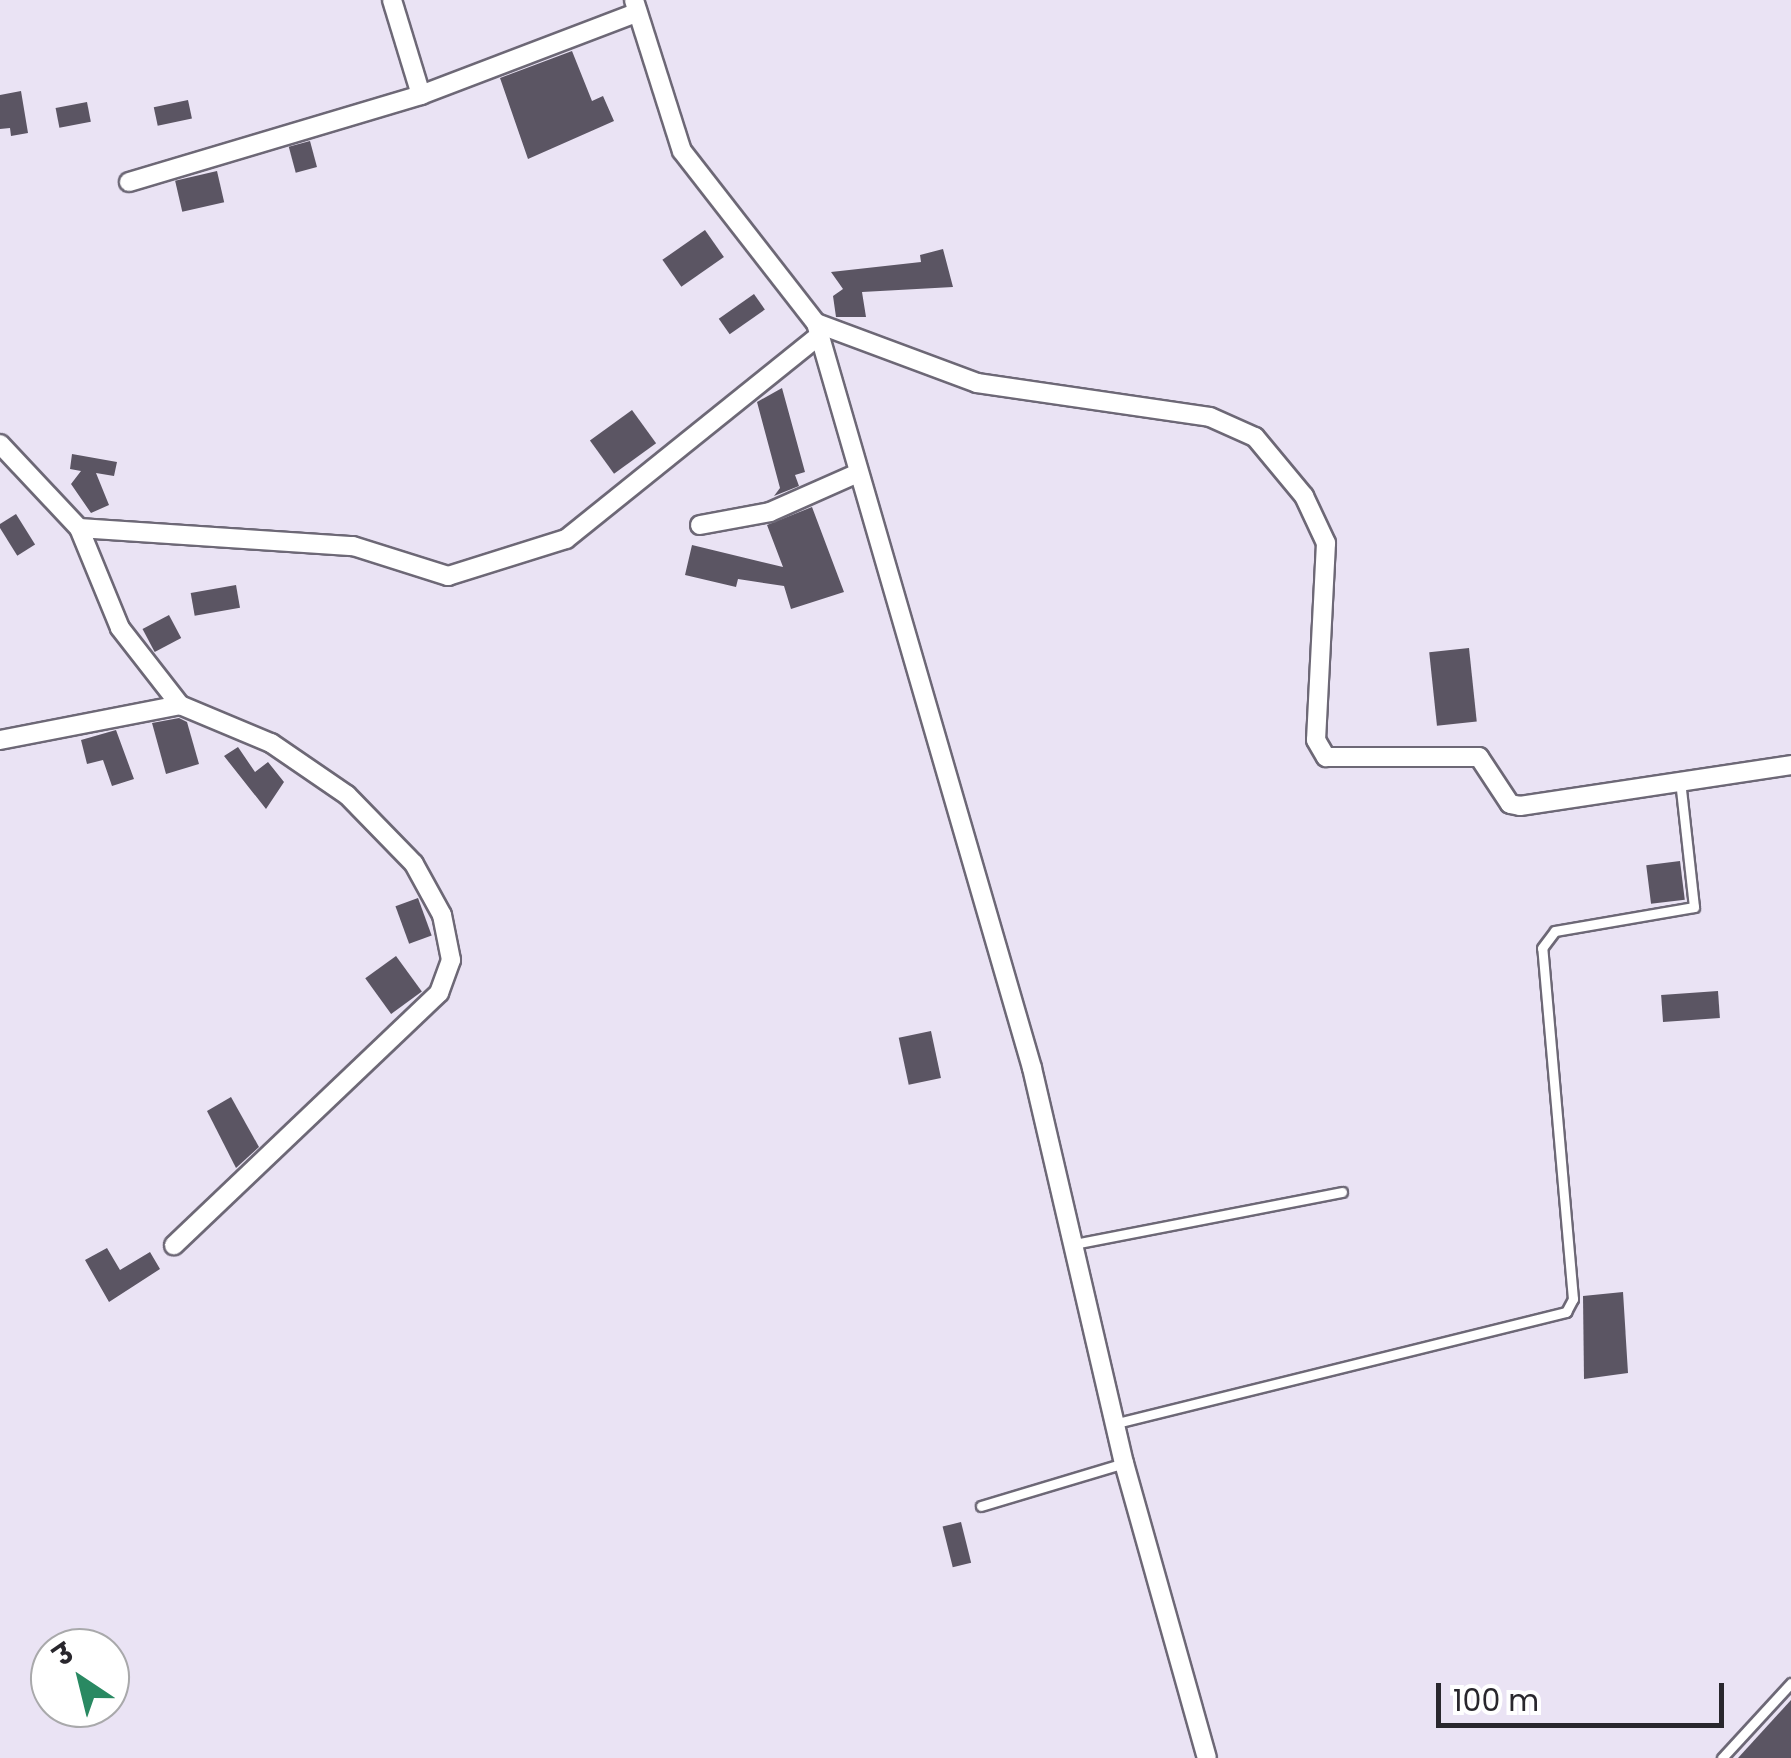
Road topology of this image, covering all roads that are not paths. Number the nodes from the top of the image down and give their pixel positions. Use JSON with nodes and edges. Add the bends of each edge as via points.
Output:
{"nodes":[{"id":1,"x":392,"y":0,"type":"edge"},
{"id":2,"x":633,"y":7,"type":"edge"},
{"id":3,"x":421,"y":95,"type":"junction"},
{"id":4,"x":129,"y":182,"type":"dead end"},
{"id":5,"x":816,"y":331,"type":"junction"},
{"id":6,"x":0,"y":444,"type":"edge"},
{"id":7,"x":858,"y":473,"type":"junction"},
{"id":8,"x":700,"y":525,"type":"dead end"},
{"id":9,"x":79,"y":528,"type":"junction"},
{"id":10,"x":180,"y":705,"type":"junction"},
{"id":11,"x":0,"y":740,"type":"edge"},
{"id":12,"x":1791,"y":765,"type":"edge"},
{"id":13,"x":1680,"y":777,"type":"junction"},
{"id":14,"x":1342,"y":1192,"type":"dead end"},
{"id":15,"x":1074,"y":1244,"type":"junction"},
{"id":16,"x":174,"y":1245,"type":"dead end"},
{"id":17,"x":1117,"y":1423,"type":"junction"},
{"id":18,"x":1124,"y":1463,"type":"junction"},
{"id":19,"x":982,"y":1506,"type":"dead end"},
{"id":20,"x":1791,"y":1683,"type":"edge"},
{"id":21,"x":1207,"y":1758,"type":"edge"},
{"id":22,"x":1722,"y":1758,"type":"edge"}],
"edges":[{"from":1,"to":3,"type":"street"},
{"from":2,"to":3,"type":"street"},
{"from":2,"to":5,"type":"street","via":[[682,151]]},
{"from":3,"to":4,"type":"street"},
{"from":5,"to":7,"type":"street"},
{"from":5,"to":9,"type":"street","via":[[566,539],[448,576],[353,546]]},
{"from":5,"to":13,"type":"street","via":[[1004,390],[1210,416],[1256,436],[1304,496],[1326,543],[1316,740],[1326,757],[1479,756],[1510,804],[1520,806]]},
{"from":6,"to":9,"type":"street"},
{"from":7,"to":8,"type":"street","via":[[770,512]]},
{"from":7,"to":15,"type":"street","via":[[951,769]]},
{"from":9,"to":10,"type":"street","via":[[120,628]]},
{"from":10,"to":11,"type":"street"},
{"from":10,"to":16,"type":"street","via":[[271,743],[347,795],[414,864],[442,916],[451,960],[439,992],[418,1016]]},
{"from":12,"to":13,"type":"street"},
{"from":13,"to":17,"type":"lane","via":[[1694,908],[1555,931],[1542,948],[1573,1299],[1566,1312]]},
{"from":14,"to":15,"type":"lane"},
{"from":15,"to":17,"type":"street"},
{"from":17,"to":18,"type":"street"},
{"from":18,"to":19,"type":"lane"},
{"from":18,"to":21,"type":"street"},
{"from":20,"to":22,"type":"lane"}]}
